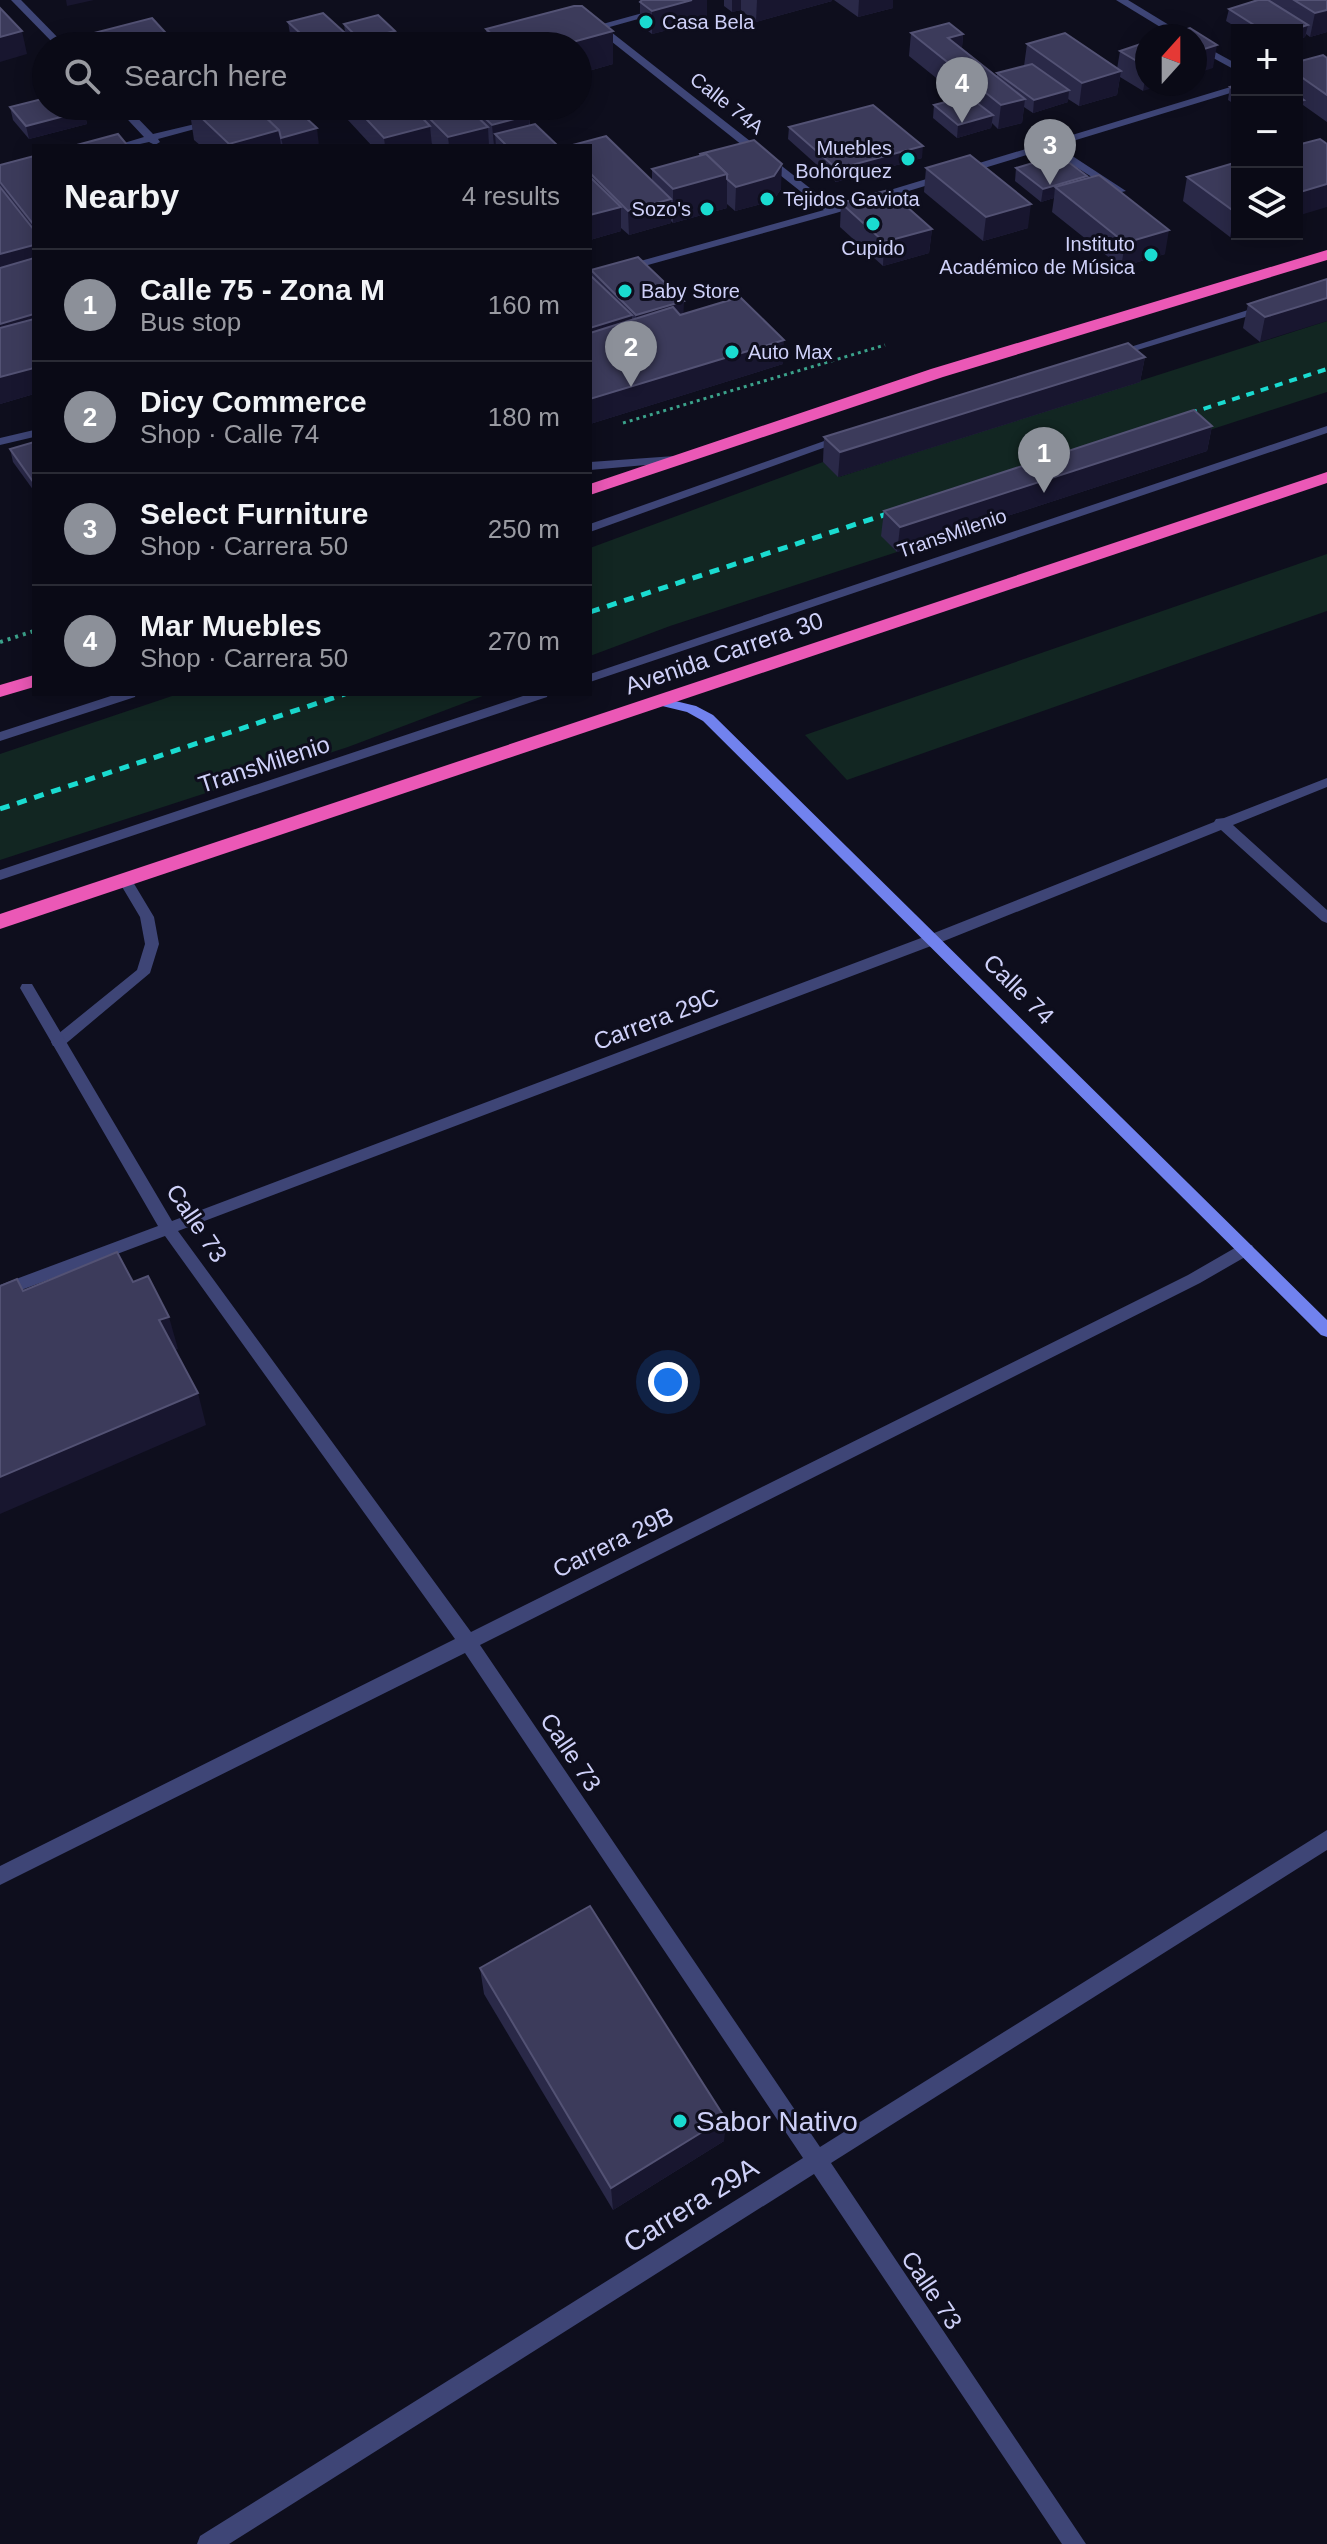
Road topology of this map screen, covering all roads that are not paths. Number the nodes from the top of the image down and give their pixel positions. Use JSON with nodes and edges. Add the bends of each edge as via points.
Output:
{"nodes":[{"id":1,"x":16,"y":0,"type":"edge"},
{"id":2,"x":701,"y":0,"type":"edge"},
{"id":3,"x":1121,"y":0,"type":"edge"},
{"id":4,"x":1162,"y":24,"type":"edge"},
{"id":5,"x":599,"y":27,"type":"junction"},
{"id":6,"x":583,"y":31,"type":"edge"},
{"id":7,"x":47,"y":32,"type":"edge"},
{"id":8,"x":1207,"y":51,"type":"edge"},
{"id":9,"x":1231,"y":65,"type":"edge"},
{"id":10,"x":1231,"y":90,"type":"edge"},
{"id":11,"x":134,"y":120,"type":"edge"},
{"id":12,"x":223,"y":120,"type":"edge"},
{"id":13,"x":156,"y":142,"type":"edge"},
{"id":14,"x":1050,"y":146,"type":"junction"},
{"id":15,"x":1121,"y":191,"type":"edge"},
{"id":16,"x":832,"y":211,"type":"junction"},
{"id":17,"x":1327,"y":255,"type":"edge"},
{"id":18,"x":592,"y":277,"type":"edge"},
{"id":19,"x":1281,"y":303,"type":"edge"},
{"id":20,"x":1099,"y":359,"type":"edge"},
{"id":21,"x":1327,"y":429,"type":"edge"},
{"id":22,"x":32,"y":434,"type":"edge"},
{"id":23,"x":855,"y":434,"type":"edge"},
{"id":24,"x":0,"y":442,"type":"edge"},
{"id":25,"x":677,"y":460,"type":"junction"},
{"id":26,"x":592,"y":466,"type":"edge"},
{"id":27,"x":1327,"y":477,"type":"edge"},
{"id":28,"x":592,"y":489,"type":"edge"},
{"id":29,"x":592,"y":527,"type":"edge"},
{"id":30,"x":592,"y":677,"type":"edge"},
{"id":31,"x":32,"y":682,"type":"edge"},
{"id":32,"x":0,"y":691,"type":"edge"},
{"id":33,"x":124,"y":696,"type":"edge"},
{"id":34,"x":536,"y":696,"type":"edge"},
{"id":35,"x":663,"y":702,"type":"junction"},
{"id":36,"x":0,"y":737,"type":"edge"},
{"id":37,"x":1327,"y":782,"type":"edge"},
{"id":38,"x":1221,"y":822,"type":"junction"},
{"id":39,"x":0,"y":875,"type":"edge"},
{"id":40,"x":125,"y":880,"type":"junction"},
{"id":41,"x":1327,"y":918,"type":"edge"},
{"id":42,"x":0,"y":922,"type":"edge"},
{"id":43,"x":934,"y":939,"type":"junction"},
{"id":44,"x":27,"y":988,"type":"dead end"},
{"id":45,"x":58,"y":1042,"type":"junction"},
{"id":46,"x":169,"y":1230,"type":"junction"},
{"id":47,"x":1246,"y":1249,"type":"junction"},
{"id":48,"x":0,"y":1292,"type":"edge"},
{"id":49,"x":1327,"y":1330,"type":"edge"},
{"id":50,"x":467,"y":1641,"type":"junction"},
{"id":51,"x":1327,"y":1839,"type":"edge"},
{"id":52,"x":0,"y":1876,"type":"edge"},
{"id":53,"x":816,"y":2159,"type":"junction"},
{"id":54,"x":208,"y":2544,"type":"edge"},
{"id":55,"x":1075,"y":2544,"type":"edge"}],
"edges":[{"from":1,"to":7,"type":"street"},
{"from":2,"to":5,"type":"street"},
{"from":3,"to":4,"type":"street"},
{"from":5,"to":6,"type":"street"},
{"from":5,"to":16,"type":"street","name":"Calle 74A"},
{"from":8,"to":9,"type":"street"},
{"from":10,"to":14,"type":"street"},
{"from":11,"to":13,"type":"street"},
{"from":12,"to":13,"type":"street"},
{"from":14,"to":15,"type":"street"},
{"from":14,"to":16,"type":"street"},
{"from":16,"to":18,"type":"street"},
{"from":17,"to":25,"type":"highway","via":[[937,373]]},
{"from":19,"to":20,"type":"street"},
{"from":21,"to":30,"type":"street","name":"TransMilenio"},
{"from":22,"to":24,"type":"street"},
{"from":23,"to":29,"type":"street"},
{"from":25,"to":26,"type":"street"},
{"from":25,"to":28,"type":"highway"},
{"from":27,"to":35,"type":"highway","name":"Avenida Carrera 30"},
{"from":31,"to":32,"type":"highway"},
{"from":33,"to":36,"type":"street"},
{"from":34,"to":39,"type":"street","name":"TransMilenio"},
{"from":35,"to":40,"type":"highway","name":"Avenida Carrera 30"},
{"from":35,"to":43,"type":"street","name":"Calle 74","via":[[708,718]]},
{"from":37,"to":38,"type":"street","name":"Carrera 29C"},
{"from":38,"to":41,"type":"street"},
{"from":38,"to":43,"type":"street","name":"Carrera 29C"},
{"from":40,"to":42,"type":"highway","name":"Avenida Carrera 30"},
{"from":40,"to":45,"type":"street","via":[[147,917],[152,944],[143,973]]},
{"from":43,"to":46,"type":"street","name":"Carrera 29C"},
{"from":43,"to":47,"type":"street","name":"Calle 74"},
{"from":44,"to":45,"type":"street","name":"Calle 73"},
{"from":45,"to":46,"type":"street","name":"Calle 73"},
{"from":46,"to":48,"type":"street","name":"Carrera 29C"},
{"from":46,"to":50,"type":"street","name":"Calle 73"},
{"from":47,"to":49,"type":"street","name":"Calle 74"},
{"from":47,"to":50,"type":"street","name":"Carrera 29B"},
{"from":50,"to":52,"type":"street","name":"Carrera 29B"},
{"from":50,"to":53,"type":"street","name":"Calle 73"},
{"from":51,"to":53,"type":"street","name":"Carrera 29A"},
{"from":53,"to":54,"type":"street","name":"Carrera 29A"},
{"from":53,"to":55,"type":"street","name":"Calle 73"}]}
